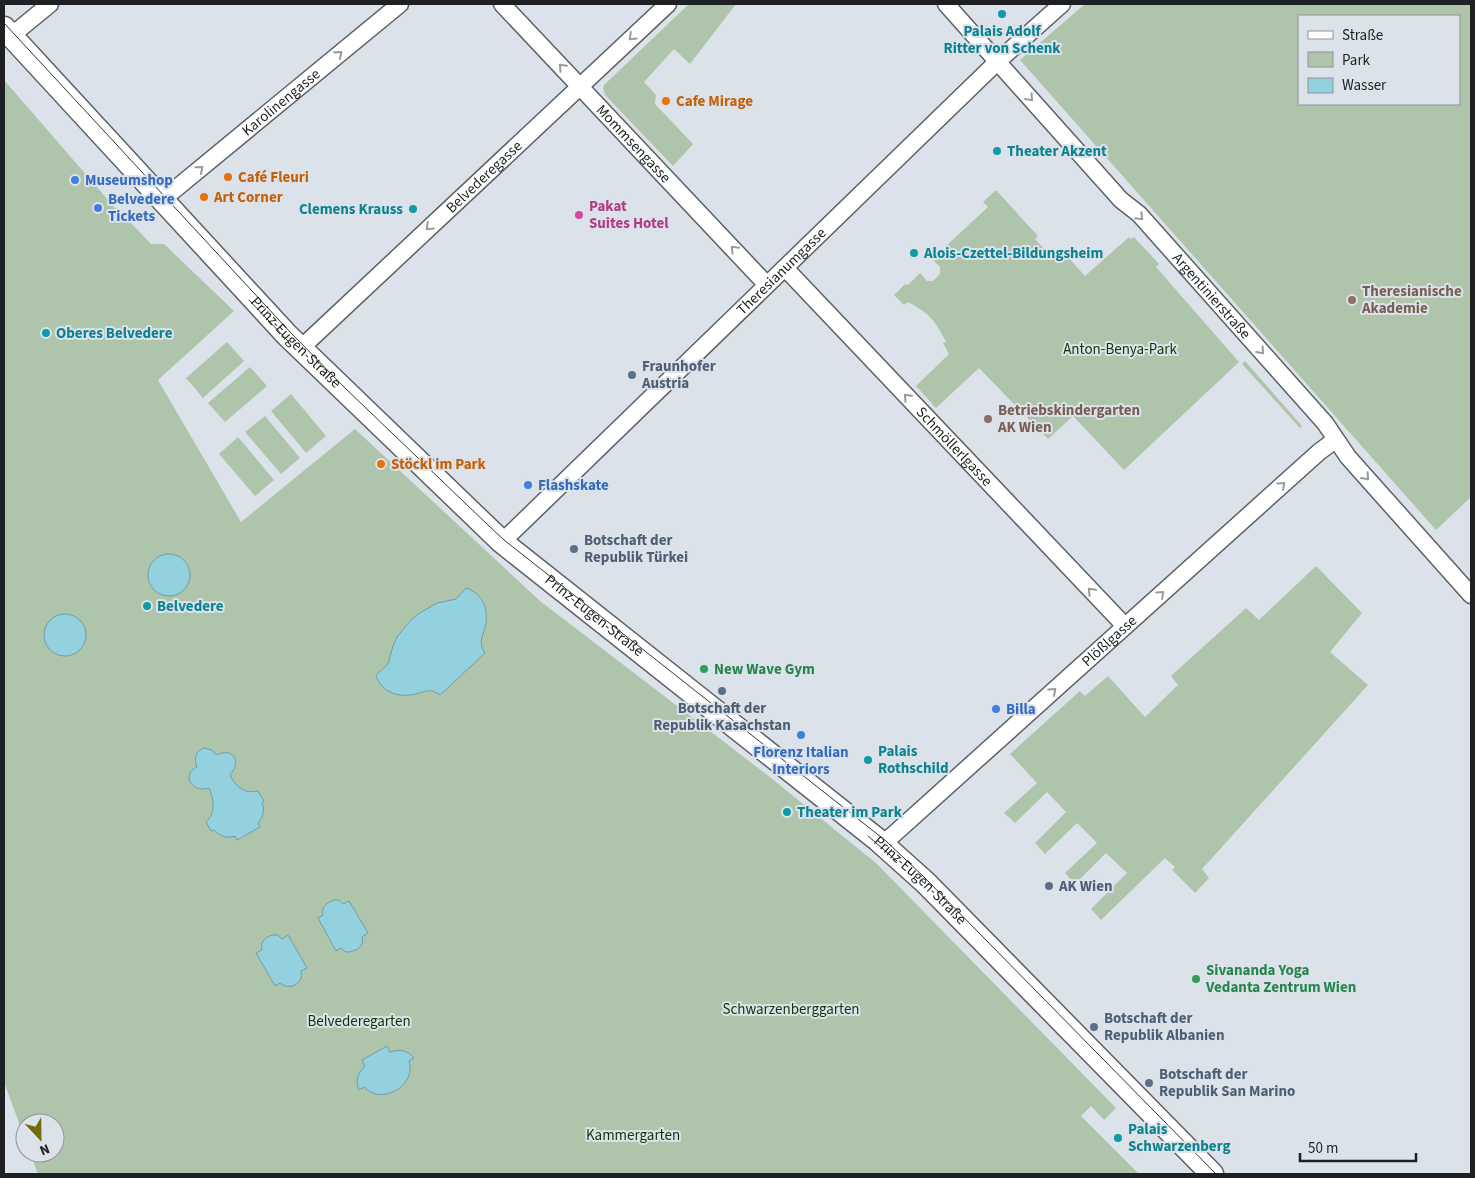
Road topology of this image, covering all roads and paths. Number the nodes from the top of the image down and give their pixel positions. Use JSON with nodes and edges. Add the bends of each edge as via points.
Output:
{"nodes":[{"id":1,"x":50,"y":4,"type":"edge"},
{"id":2,"x":400,"y":4,"type":"edge"},
{"id":3,"x":502,"y":4,"type":"edge"},
{"id":4,"x":668,"y":4,"type":"edge"},
{"id":5,"x":946,"y":4,"type":"edge"},
{"id":6,"x":1062,"y":4,"type":"edge"},
{"id":7,"x":8,"y":32,"type":"edge"},
{"id":8,"x":998,"y":61,"type":"junction"},
{"id":9,"x":580,"y":86,"type":"junction"},
{"id":10,"x":162,"y":200,"type":"junction"},
{"id":11,"x":785,"y":268,"type":"junction"},
{"id":12,"x":767,"y":285,"type":"junction"},
{"id":13,"x":300,"y":349,"type":"junction"},
{"id":14,"x":1335,"y":440,"type":"junction"},
{"id":15,"x":502,"y":542,"type":"junction"},
{"id":16,"x":1471,"y":595,"type":"edge"},
{"id":17,"x":1125,"y":626,"type":"junction"},
{"id":18,"x":883,"y":844,"type":"junction"},
{"id":19,"x":1212,"y":1174,"type":"edge"}],
"edges":[{"from":1,"to":7,"type":"street"},
{"from":10,"to":2,"type":"street","name":"Karolinengasse","one_way":true},
{"from":9,"to":3,"type":"street","name":"Mommsengasse","one_way":true},
{"from":4,"to":9,"type":"street","name":"Belvederegasse","one_way":true},
{"from":5,"to":8,"type":"street","name":"Argentinierstraße"},
{"from":6,"to":8,"type":"street","name":"Theresianumgasse"},
{"from":7,"to":10,"type":"street","name":"Prinz-Eugen-Straße"},
{"from":8,"to":11,"type":"street","name":"Theresianumgasse"},
{"from":8,"to":14,"type":"street","name":"Argentinierstraße","one_way":true,"via":[[1325,423]]},
{"from":12,"to":9,"type":"street","name":"Mommsengasse","one_way":true},
{"from":9,"to":13,"type":"street","name":"Belvederegasse","one_way":true},
{"from":10,"to":13,"type":"street","name":"Prinz-Eugen-Straße"},
{"from":11,"to":12,"type":"street","name":"Theresianumgasse"},
{"from":17,"to":11,"type":"street","name":"Schmöllerlgasse","one_way":true},
{"from":12,"to":15,"type":"street","name":"Theresianumgasse"},
{"from":13,"to":15,"type":"street","name":"Prinz-Eugen-Straße"},
{"from":14,"to":16,"type":"street","name":"Argentinierstraße","one_way":true},
{"from":17,"to":14,"type":"street","name":"Plößlgasse","one_way":true},
{"from":15,"to":18,"type":"street","name":"Prinz-Eugen-Straße"},
{"from":18,"to":17,"type":"street","name":"Plößlgasse","one_way":true},
{"from":18,"to":19,"type":"street","name":"Prinz-Eugen-Straße","via":[[926,883]]}]}
